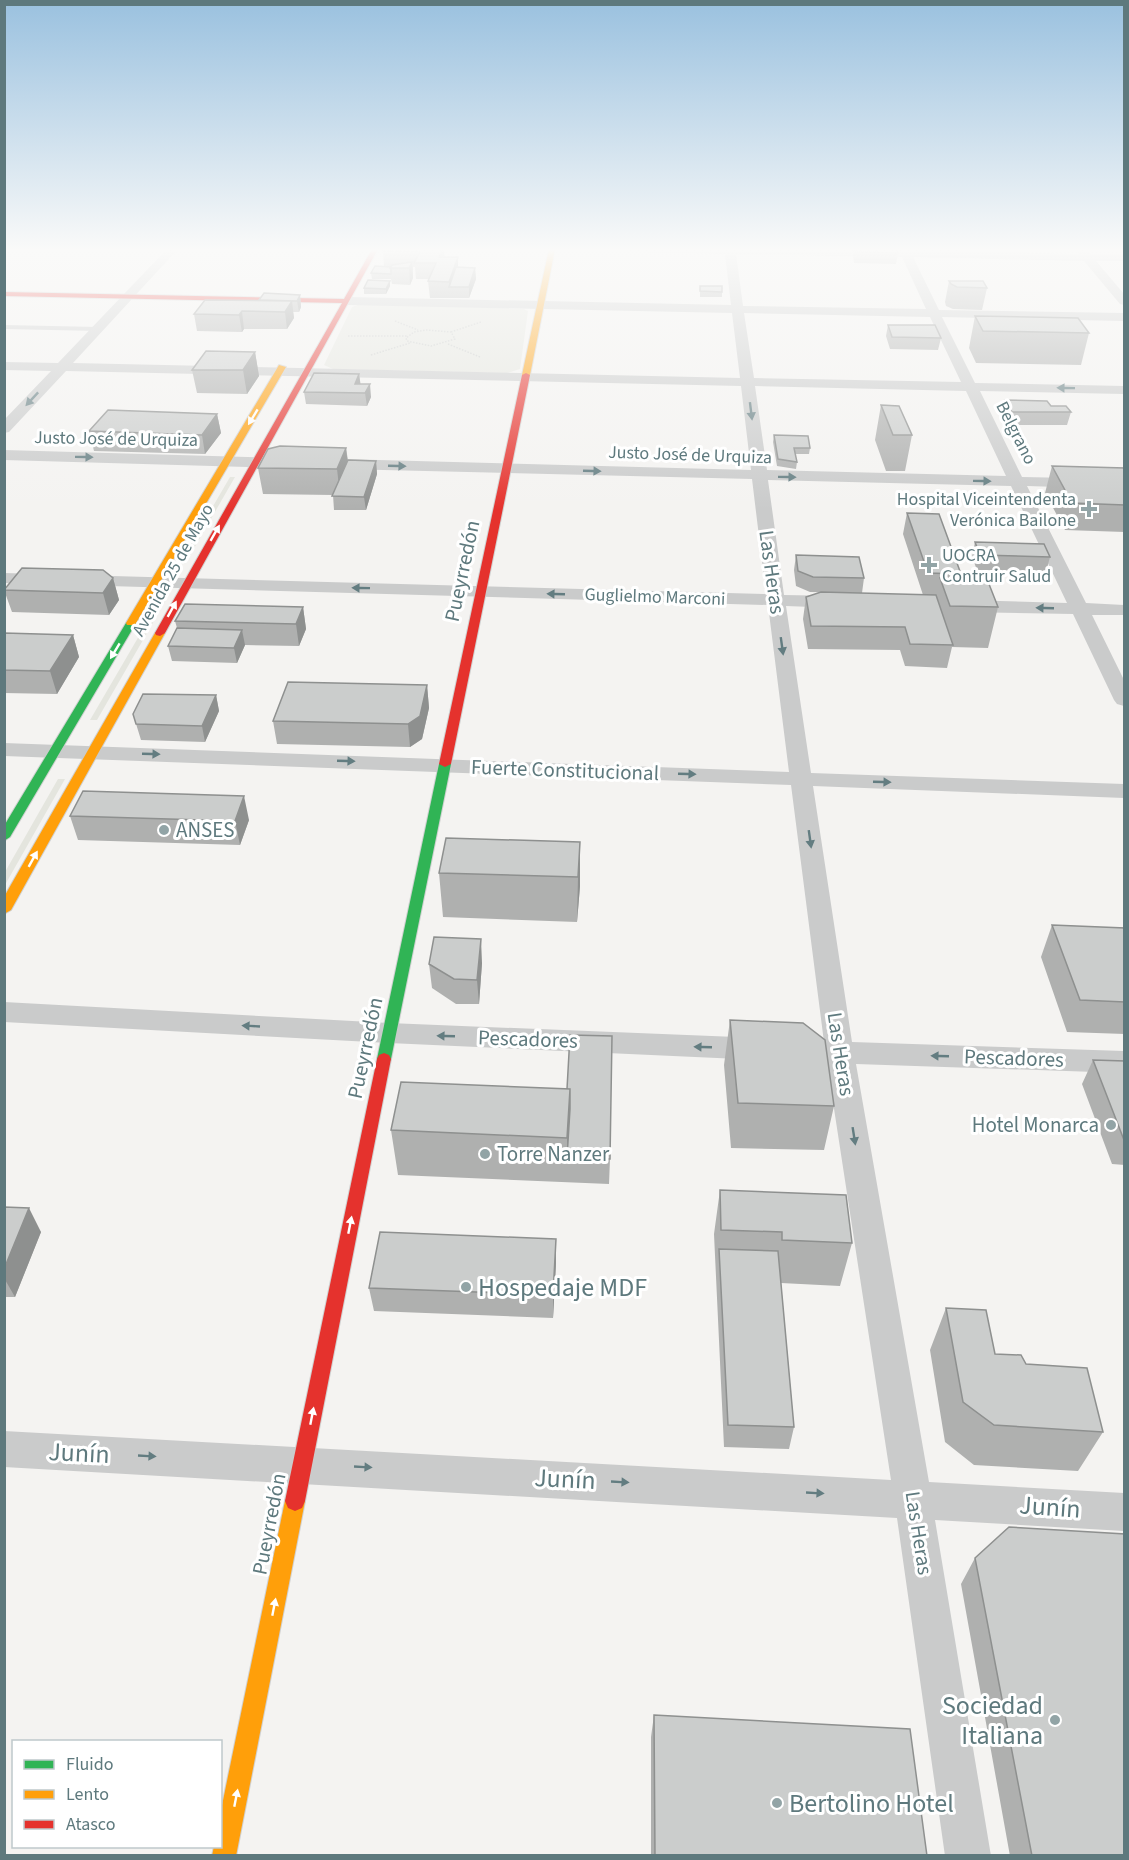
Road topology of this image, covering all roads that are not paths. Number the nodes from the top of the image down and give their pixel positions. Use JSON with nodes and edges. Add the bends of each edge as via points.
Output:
{"nodes":[{"id":1,"x":93,"y":336,"type":"edge"},
{"id":2,"x":326,"y":336,"type":"edge"},
{"id":3,"x":533,"y":336,"type":"edge"},
{"id":4,"x":742,"y":336,"type":"edge"},
{"id":5,"x":945,"y":336,"type":"edge"},
{"id":6,"x":289,"y":357,"type":"dead end"},
{"id":7,"x":4,"y":366,"type":"edge"},
{"id":8,"x":63,"y":367,"type":"junction"},
{"id":9,"x":280,"y":372,"type":"junction"},
{"id":10,"x":304,"y":373,"type":"junction"},
{"id":11,"x":524,"y":378,"type":"junction"},
{"id":12,"x":748,"y":381,"type":"junction"},
{"id":13,"x":970,"y":386,"type":"junction"},
{"id":14,"x":1125,"y":390,"type":"edge"},
{"id":15,"x":4,"y":429,"type":"edge"},
{"id":16,"x":4,"y":455,"type":"edge"},
{"id":17,"x":227,"y":461,"type":"junction"},
{"id":18,"x":255,"y":462,"type":"junction"},
{"id":19,"x":291,"y":463,"type":"edge"},
{"id":20,"x":326,"y":464,"type":"edge"},
{"id":21,"x":506,"y":469,"type":"junction"},
{"id":22,"x":759,"y":476,"type":"junction"},
{"id":23,"x":1018,"y":482,"type":"junction"},
{"id":24,"x":1125,"y":484,"type":"edge"},
{"id":25,"x":4,"y":578,"type":"edge"},
{"id":26,"x":156,"y":582,"type":"junction"},
{"id":27,"x":186,"y":584,"type":"junction"},
{"id":28,"x":479,"y":591,"type":"junction"},
{"id":29,"x":776,"y":600,"type":"junction"},
{"id":30,"x":857,"y":603,"type":"edge"},
{"id":31,"x":950,"y":605,"type":"edge"},
{"id":32,"x":1081,"y":609,"type":"junction"},
{"id":33,"x":1125,"y":610,"type":"edge"},
{"id":34,"x":1125,"y":700,"type":"edge"},
{"id":35,"x":4,"y":749,"type":"edge"},
{"id":36,"x":57,"y":750,"type":"junction"},
{"id":37,"x":92,"y":752,"type":"junction"},
{"id":38,"x":444,"y":765,"type":"junction"},
{"id":39,"x":801,"y":779,"type":"junction"},
{"id":40,"x":1125,"y":791,"type":"edge"},
{"id":41,"x":4,"y":837,"type":"edge"},
{"id":42,"x":4,"y":910,"type":"edge"},
{"id":43,"x":4,"y":1012,"type":"edge"},
{"id":44,"x":389,"y":1034,"type":"junction"},
{"id":45,"x":840,"y":1053,"type":"junction"},
{"id":46,"x":1125,"y":1062,"type":"edge"},
{"id":47,"x":4,"y":1449,"type":"edge"},
{"id":48,"x":303,"y":1464,"type":"junction"},
{"id":49,"x":914,"y":1499,"type":"junction"},
{"id":50,"x":1125,"y":1512,"type":"edge"},
{"id":51,"x":224,"y":1856,"type":"edge"},
{"id":52,"x":968,"y":1856,"type":"edge"}],
"edges":[{"from":1,"to":8,"type":"street"},
{"from":2,"to":10,"type":"main road","name":"Avenida 25 de Mayo"},
{"from":3,"to":11,"type":"main road","name":"Pueyrredón"},
{"from":4,"to":12,"type":"street","name":"Las Heras"},
{"from":5,"to":13,"type":"street","name":"Belgrano"},
{"from":6,"to":9,"type":"main road","name":"Avenida 25 de Mayo"},
{"from":7,"to":8,"type":"street"},
{"from":8,"to":9,"type":"street"},
{"from":8,"to":15,"type":"street","one_way":true},
{"from":9,"to":10,"type":"street"},
{"from":9,"to":17,"type":"main road","name":"Avenida 25 de Mayo","one_way":true},
{"from":10,"to":11,"type":"street"},
{"from":10,"to":18,"type":"main road","name":"Avenida 25 de Mayo"},
{"from":11,"to":12,"type":"street"},
{"from":11,"to":21,"type":"main road","name":"Pueyrredón"},
{"from":12,"to":13,"type":"street"},
{"from":12,"to":22,"type":"street","name":"Las Heras","one_way":true},
{"from":14,"to":13,"type":"street","one_way":true},
{"from":13,"to":23,"type":"street","name":"Belgrano"},
{"from":16,"to":17,"type":"street","name":"Justo José de Urquiza","one_way":true},
{"from":17,"to":18,"type":"street","name":"Justo José de Urquiza"},
{"from":17,"to":26,"type":"main road","name":"Avenida 25 de Mayo"},
{"from":18,"to":19,"type":"street"},
{"from":27,"to":18,"type":"main road","name":"Avenida 25 de Mayo","one_way":true},
{"from":20,"to":21,"type":"street","name":"Justo José de Urquiza","one_way":true},
{"from":21,"to":22,"type":"street","name":"Justo José de Urquiza","one_way":true},
{"from":21,"to":28,"type":"main road","name":"Pueyrredón"},
{"from":22,"to":23,"type":"street","name":"Justo José de Urquiza","one_way":true},
{"from":22,"to":29,"type":"street","name":"Las Heras"},
{"from":23,"to":24,"type":"street","name":"Justo José de Urquiza"},
{"from":23,"to":32,"type":"street","name":"Belgrano"},
{"from":25,"to":26,"type":"street"},
{"from":26,"to":27,"type":"street","name":"Guglielmo Marconi"},
{"from":26,"to":36,"type":"main road","name":"Avenida 25 de Mayo","one_way":true},
{"from":28,"to":27,"type":"street","name":"Guglielmo Marconi","one_way":true},
{"from":37,"to":27,"type":"main road","name":"Avenida 25 de Mayo","one_way":true},
{"from":29,"to":28,"type":"street","name":"Guglielmo Marconi","one_way":true},
{"from":28,"to":38,"type":"main road","name":"Pueyrredón"},
{"from":29,"to":30,"type":"street","name":"Guglielmo Marconi"},
{"from":29,"to":39,"type":"street","name":"Las Heras","one_way":true},
{"from":32,"to":31,"type":"street","one_way":true},
{"from":32,"to":33,"type":"street"},
{"from":32,"to":34,"type":"street","name":"Belgrano"},
{"from":35,"to":36,"type":"street","name":"Fuerte Constitucional"},
{"from":36,"to":37,"type":"street","name":"Fuerte Constitucional"},
{"from":36,"to":41,"type":"main road","name":"Avenida 25 de Mayo"},
{"from":37,"to":38,"type":"street","name":"Fuerte Constitucional","one_way":true},
{"from":42,"to":37,"type":"main road","name":"Avenida 25 de Mayo","one_way":true},
{"from":38,"to":39,"type":"street","name":"Fuerte Constitucional","one_way":true},
{"from":38,"to":44,"type":"main road","name":"Pueyrredón"},
{"from":39,"to":40,"type":"street","name":"Fuerte Constitucional","one_way":true},
{"from":39,"to":45,"type":"street","name":"Las Heras","one_way":true},
{"from":44,"to":43,"type":"street","name":"Pescadores","one_way":true},
{"from":45,"to":44,"type":"street","name":"Pescadores","one_way":true},
{"from":48,"to":44,"type":"main road","name":"Pueyrredón","one_way":true},
{"from":46,"to":45,"type":"street","name":"Pescadores","one_way":true},
{"from":45,"to":49,"type":"street","name":"Las Heras","one_way":true},
{"from":47,"to":48,"type":"street","name":"Junín","one_way":true},
{"from":48,"to":49,"type":"street","name":"Junín","one_way":true},
{"from":51,"to":48,"type":"main road","name":"Pueyrredón","one_way":true},
{"from":49,"to":50,"type":"street","name":"Junín"},
{"from":49,"to":52,"type":"street","name":"Las Heras"}]}
